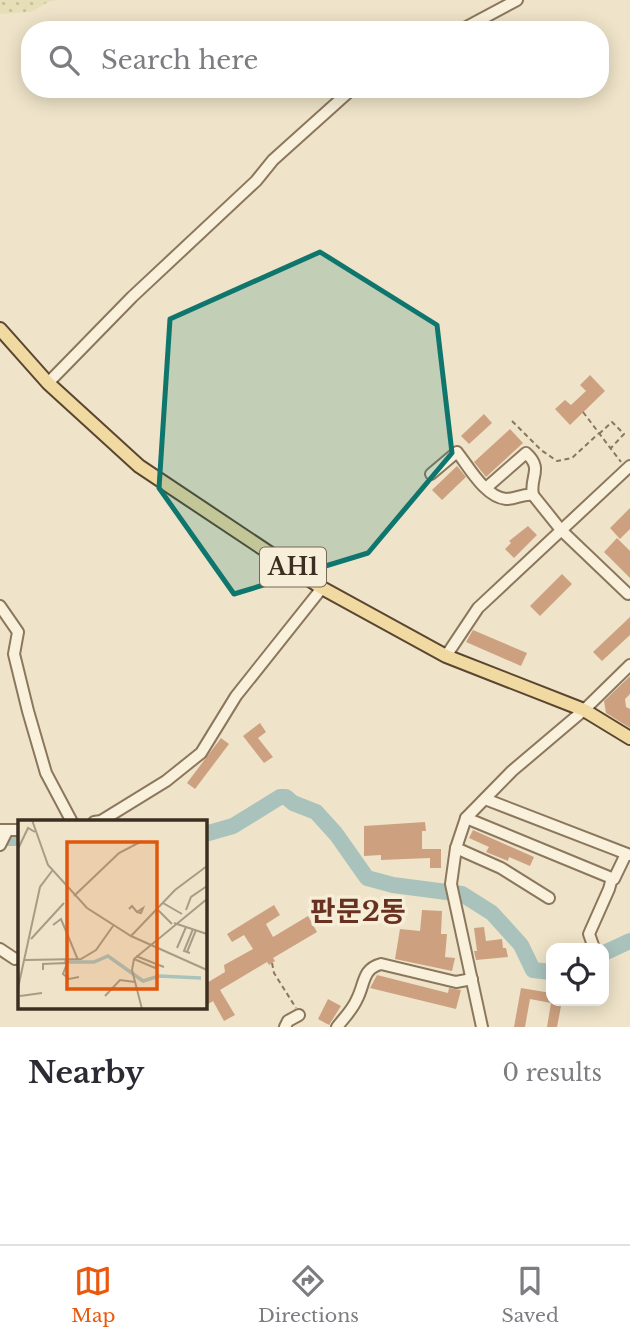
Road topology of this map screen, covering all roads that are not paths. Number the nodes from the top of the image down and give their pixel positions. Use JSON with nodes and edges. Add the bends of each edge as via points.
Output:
{"nodes":[{"id":1,"x":517,"y":0,"type":"edge"},
{"id":2,"x":478,"y":21,"type":"edge"},
{"id":3,"x":342,"y":98,"type":"edge"},
{"id":4,"x":0,"y":329,"type":"edge"},
{"id":5,"x":48,"y":383,"type":"junction"},
{"id":6,"x":629,"y":469,"type":"edge"},
{"id":7,"x":431,"y":474,"type":"dead end"},
{"id":8,"x":486,"y":488,"type":"junction"},
{"id":9,"x":533,"y":495,"type":"junction"},
{"id":10,"x":561,"y":530,"type":"junction"},
{"id":11,"x":322,"y":587,"type":"junction"},
{"id":12,"x":628,"y":594,"type":"dead end"},
{"id":13,"x":0,"y":606,"type":"edge"},
{"id":14,"x":446,"y":656,"type":"junction"},
{"id":15,"x":630,"y":665,"type":"edge"},
{"id":16,"x":584,"y":710,"type":"junction"},
{"id":17,"x":630,"y":738,"type":"edge"},
{"id":18,"x":485,"y":799,"type":"junction"},
{"id":19,"x":466,"y":818,"type":"junction"},
{"id":20,"x":71,"y":820,"type":"edge"},
{"id":21,"x":103,"y":820,"type":"edge"},
{"id":22,"x":18,"y":830,"type":"edge"},
{"id":23,"x":2,"y":838,"type":"edge"},
{"id":24,"x":456,"y":848,"type":"junction"},
{"id":25,"x":628,"y":854,"type":"edge"},
{"id":26,"x":612,"y":877,"type":"junction"},
{"id":27,"x":549,"y":898,"type":"dead end"},
{"id":28,"x":592,"y":943,"type":"edge"},
{"id":29,"x":0,"y":949,"type":"edge"},
{"id":30,"x":18,"y":958,"type":"edge"},
{"id":31,"x":472,"y":979,"type":"junction"},
{"id":32,"x":299,"y":1015,"type":"road end"},
{"id":33,"x":285,"y":1027,"type":"edge"},
{"id":34,"x":337,"y":1027,"type":"edge"},
{"id":35,"x":482,"y":1027,"type":"edge"}],
"edges":[{"from":1,"to":2,"type":"street"},
{"from":3,"to":5,"type":"street","via":[[273,160]]},
{"from":4,"to":5,"type":"main road","number":"AH1"},
{"from":5,"to":11,"type":"main road","number":"AH1","via":[[139,466]]},
{"from":6,"to":10,"type":"street"},
{"from":7,"to":8,"type":"street","via":[[457,452]]},
{"from":8,"to":9,"type":"street","via":[[499,498]]},
{"from":8,"to":9,"type":"street","via":[[526,453],[535,463]]},
{"from":9,"to":10,"type":"street"},
{"from":10,"to":12,"type":"street"},
{"from":10,"to":14,"type":"street","via":[[478,608]]},
{"from":11,"to":14,"type":"main road","number":"AH1"},
{"from":11,"to":21,"type":"street","via":[[236,696],[201,753]]},
{"from":13,"to":20,"type":"street","via":[[18,632],[14,654],[46,773]]},
{"from":14,"to":16,"type":"main road","number":"AH1"},
{"from":15,"to":16,"type":"street"},
{"from":16,"to":17,"type":"main road","number":"AH1"},
{"from":16,"to":18,"type":"street"},
{"from":18,"to":19,"type":"street"},
{"from":18,"to":25,"type":"street"},
{"from":19,"to":24,"type":"street"},
{"from":19,"to":26,"type":"street"},
{"from":22,"to":23,"type":"street"},
{"from":24,"to":27,"type":"street"},
{"from":24,"to":31,"type":"street","via":[[451,884]]},
{"from":25,"to":26,"type":"street"},
{"from":26,"to":28,"type":"street","via":[[589,934]]},
{"from":29,"to":30,"type":"street"},
{"from":31,"to":34,"type":"street","via":[[456,982],[374,966],[366,972],[353,1007]]},
{"from":31,"to":35,"type":"street"},
{"from":32,"to":33,"type":"street"}]}
